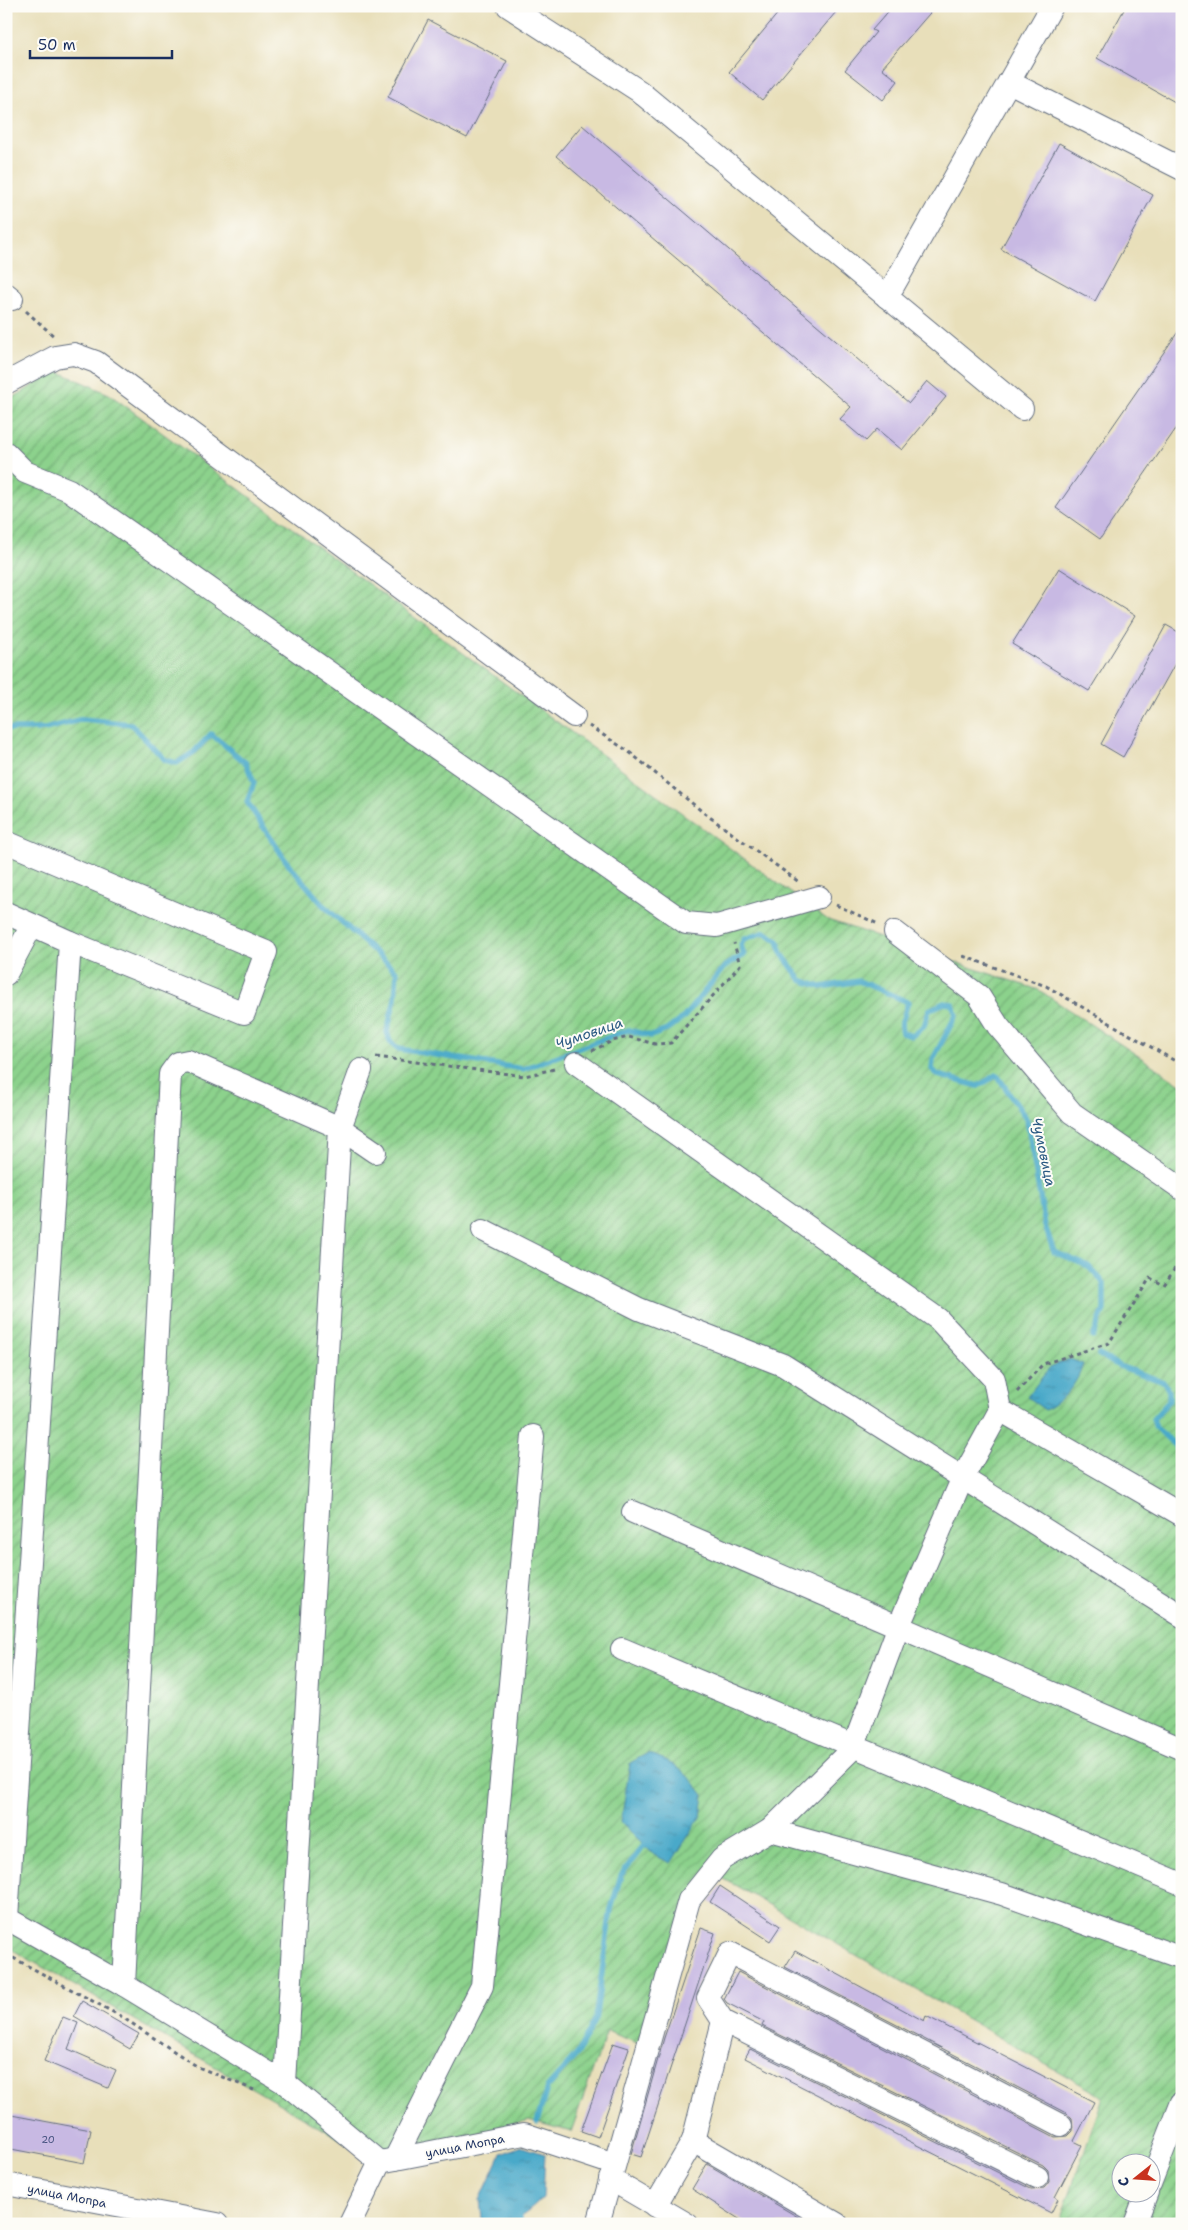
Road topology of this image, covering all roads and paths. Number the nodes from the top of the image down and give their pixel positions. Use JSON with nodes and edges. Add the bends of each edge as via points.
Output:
{"nodes":[{"id":1,"x":508,"y":6,"type":"edge"},
{"id":2,"x":1052,"y":6,"type":"edge"},
{"id":3,"x":1009,"y":82,"type":"junction"},
{"id":4,"x":1182,"y":169,"type":"edge"},
{"id":5,"x":9,"y":296,"type":"edge"},
{"id":6,"x":887,"y":298,"type":"junction"},
{"id":7,"x":74,"y":354,"type":"junction"},
{"id":8,"x":6,"y":383,"type":"edge"},
{"id":9,"x":1022,"y":409,"type":"dead end"},
{"id":10,"x":6,"y":453,"type":"edge"},
{"id":11,"x":574,"y":716,"type":"joint"},
{"id":12,"x":6,"y":842,"type":"edge"},
{"id":13,"x":820,"y":897,"type":"junction"},
{"id":14,"x":6,"y":913,"type":"edge"},
{"id":15,"x":32,"y":925,"type":"junction"},
{"id":16,"x":895,"y":932,"type":"joint"},
{"id":17,"x":70,"y":942,"type":"junction"},
{"id":18,"x":737,"y":948,"type":"dead end"},
{"id":19,"x":957,"y":954,"type":"dead end"},
{"id":20,"x":740,"y":965,"type":"dead end"},
{"id":21,"x":6,"y":974,"type":"edge"},
{"id":22,"x":576,"y":1063,"type":"dead end"},
{"id":23,"x":1182,"y":1065,"type":"edge"},
{"id":24,"x":361,"y":1070,"type":"dead end"},
{"id":25,"x":340,"y":1128,"type":"junction"},
{"id":26,"x":375,"y":1152,"type":"dead end"},
{"id":27,"x":1182,"y":1189,"type":"edge"},
{"id":28,"x":483,"y":1230,"type":"dead end"},
{"id":29,"x":1182,"y":1258,"type":"edge"},
{"id":30,"x":1000,"y":1410,"type":"junction"},
{"id":31,"x":533,"y":1436,"type":"dead end"},
{"id":32,"x":963,"y":1477,"type":"junction"},
{"id":33,"x":633,"y":1512,"type":"dead end"},
{"id":34,"x":1182,"y":1515,"type":"edge"},
{"id":35,"x":1182,"y":1616,"type":"edge"},
{"id":36,"x":898,"y":1628,"type":"junction"},
{"id":37,"x":622,"y":1649,"type":"dead end"},
{"id":38,"x":853,"y":1748,"type":"junction"},
{"id":39,"x":1182,"y":1749,"type":"edge"},
{"id":40,"x":770,"y":1830,"type":"junction"},
{"id":41,"x":1182,"y":1884,"type":"edge"},
{"id":42,"x":6,"y":1918,"type":"edge"},
{"id":43,"x":6,"y":1954,"type":"edge"},
{"id":44,"x":1182,"y":1958,"type":"edge"},
{"id":45,"x":124,"y":1985,"type":"junction"},
{"id":46,"x":723,"y":2021,"type":"junction"},
{"id":47,"x":285,"y":2083,"type":"junction"},
{"id":48,"x":260,"y":2092,"type":"dead end"},
{"id":49,"x":1182,"y":2102,"type":"edge"},
{"id":50,"x":1062,"y":2124,"type":"dead end"},
{"id":51,"x":693,"y":2141,"type":"junction"},
{"id":52,"x":1160,"y":2158,"type":"edge"},
{"id":53,"x":388,"y":2161,"type":"junction"},
{"id":54,"x":612,"y":2172,"type":"junction"},
{"id":55,"x":1037,"y":2177,"type":"dead end"},
{"id":56,"x":6,"y":2184,"type":"edge"},
{"id":57,"x":1143,"y":2202,"type":"edge"},
{"id":58,"x":656,"y":2206,"type":"junction"},
{"id":59,"x":217,"y":2224,"type":"edge"},
{"id":60,"x":350,"y":2224,"type":"edge"},
{"id":61,"x":598,"y":2224,"type":"edge"},
{"id":62,"x":687,"y":2224,"type":"edge"},
{"id":63,"x":837,"y":2224,"type":"edge"},
{"id":64,"x":1135,"y":2224,"type":"edge"}],
"edges":[{"from":1,"to":6,"type":"street","via":[[639,91]]},
{"from":2,"to":3,"type":"street"},
{"from":3,"to":4,"type":"street"},
{"from":3,"to":6,"type":"street"},
{"from":5,"to":7,"type":"path"},
{"from":6,"to":9,"type":"street"},
{"from":7,"to":8,"type":"street","via":[[55,358]]},
{"from":7,"to":11,"type":"street","via":[[96,362]]},
{"from":10,"to":13,"type":"street","via":[[25,472],[69,490],[686,923],[717,926]]},
{"from":11,"to":13,"type":"path","via":[[628,752],[704,813]]},
{"from":12,"to":17,"type":"street","via":[[266,952],[244,1013]]},
{"from":13,"to":16,"type":"path"},
{"from":14,"to":15,"type":"street"},
{"from":15,"to":17,"type":"street"},
{"from":15,"to":21,"type":"street"},
{"from":16,"to":27,"type":"street","via":[[979,996],[998,1026],[1072,1114]]},
{"from":17,"to":42,"type":"street"},
{"from":18,"to":20,"type":"path"},
{"from":19,"to":23,"type":"path","via":[[1046,986]]},
{"from":22,"to":30,"type":"street","via":[[938,1319],[994,1379]]},
{"from":24,"to":25,"type":"street"},
{"from":25,"to":26,"type":"street"},
{"from":25,"to":45,"type":"street","via":[[188,1061],[178,1063],[170,1074]]},
{"from":25,"to":47,"type":"street"},
{"from":28,"to":32,"type":"street","via":[[638,1309],[783,1365]]},
{"from":29,"to":30,"type":"path","via":[[1164,1285],[1150,1278],[1110,1343],[1043,1364]]},
{"from":30,"to":32,"type":"street"},
{"from":30,"to":34,"type":"street"},
{"from":31,"to":53,"type":"street","via":[[482,1986]]},
{"from":32,"to":35,"type":"street"},
{"from":32,"to":36,"type":"street"},
{"from":33,"to":36,"type":"street"},
{"from":36,"to":38,"type":"street"},
{"from":36,"to":39,"type":"street"},
{"from":37,"to":38,"type":"street"},
{"from":38,"to":40,"type":"street"},
{"from":38,"to":41,"type":"street"},
{"from":40,"to":44,"type":"street","via":[[1002,1894]]},
{"from":40,"to":54,"type":"street","via":[[722,1859],[689,1900]]},
{"from":42,"to":45,"type":"street"},
{"from":43,"to":48,"type":"path","via":[[122,2017],[198,2067]]},
{"from":45,"to":47,"type":"street"},
{"from":46,"to":50,"type":"street","via":[[708,1998],[730,1953]]},
{"from":46,"to":51,"type":"street"},
{"from":46,"to":55,"type":"street"},
{"from":47,"to":53,"type":"street"},
{"from":49,"to":52,"type":"street"},
{"from":51,"to":58,"type":"street"},
{"from":51,"to":63,"type":"street"},
{"from":53,"to":54,"type":"street","name":"улица Мопра","via":[[524,2134]]},
{"from":53,"to":60,"type":"street"},
{"from":54,"to":58,"type":"street","name":"улица Мопра"},
{"from":54,"to":61,"type":"street"},
{"from":56,"to":59,"type":"street","name":"улица Мопра"},
{"from":57,"to":64,"type":"street"},
{"from":58,"to":62,"type":"street","name":"улица Мопра"}]}
